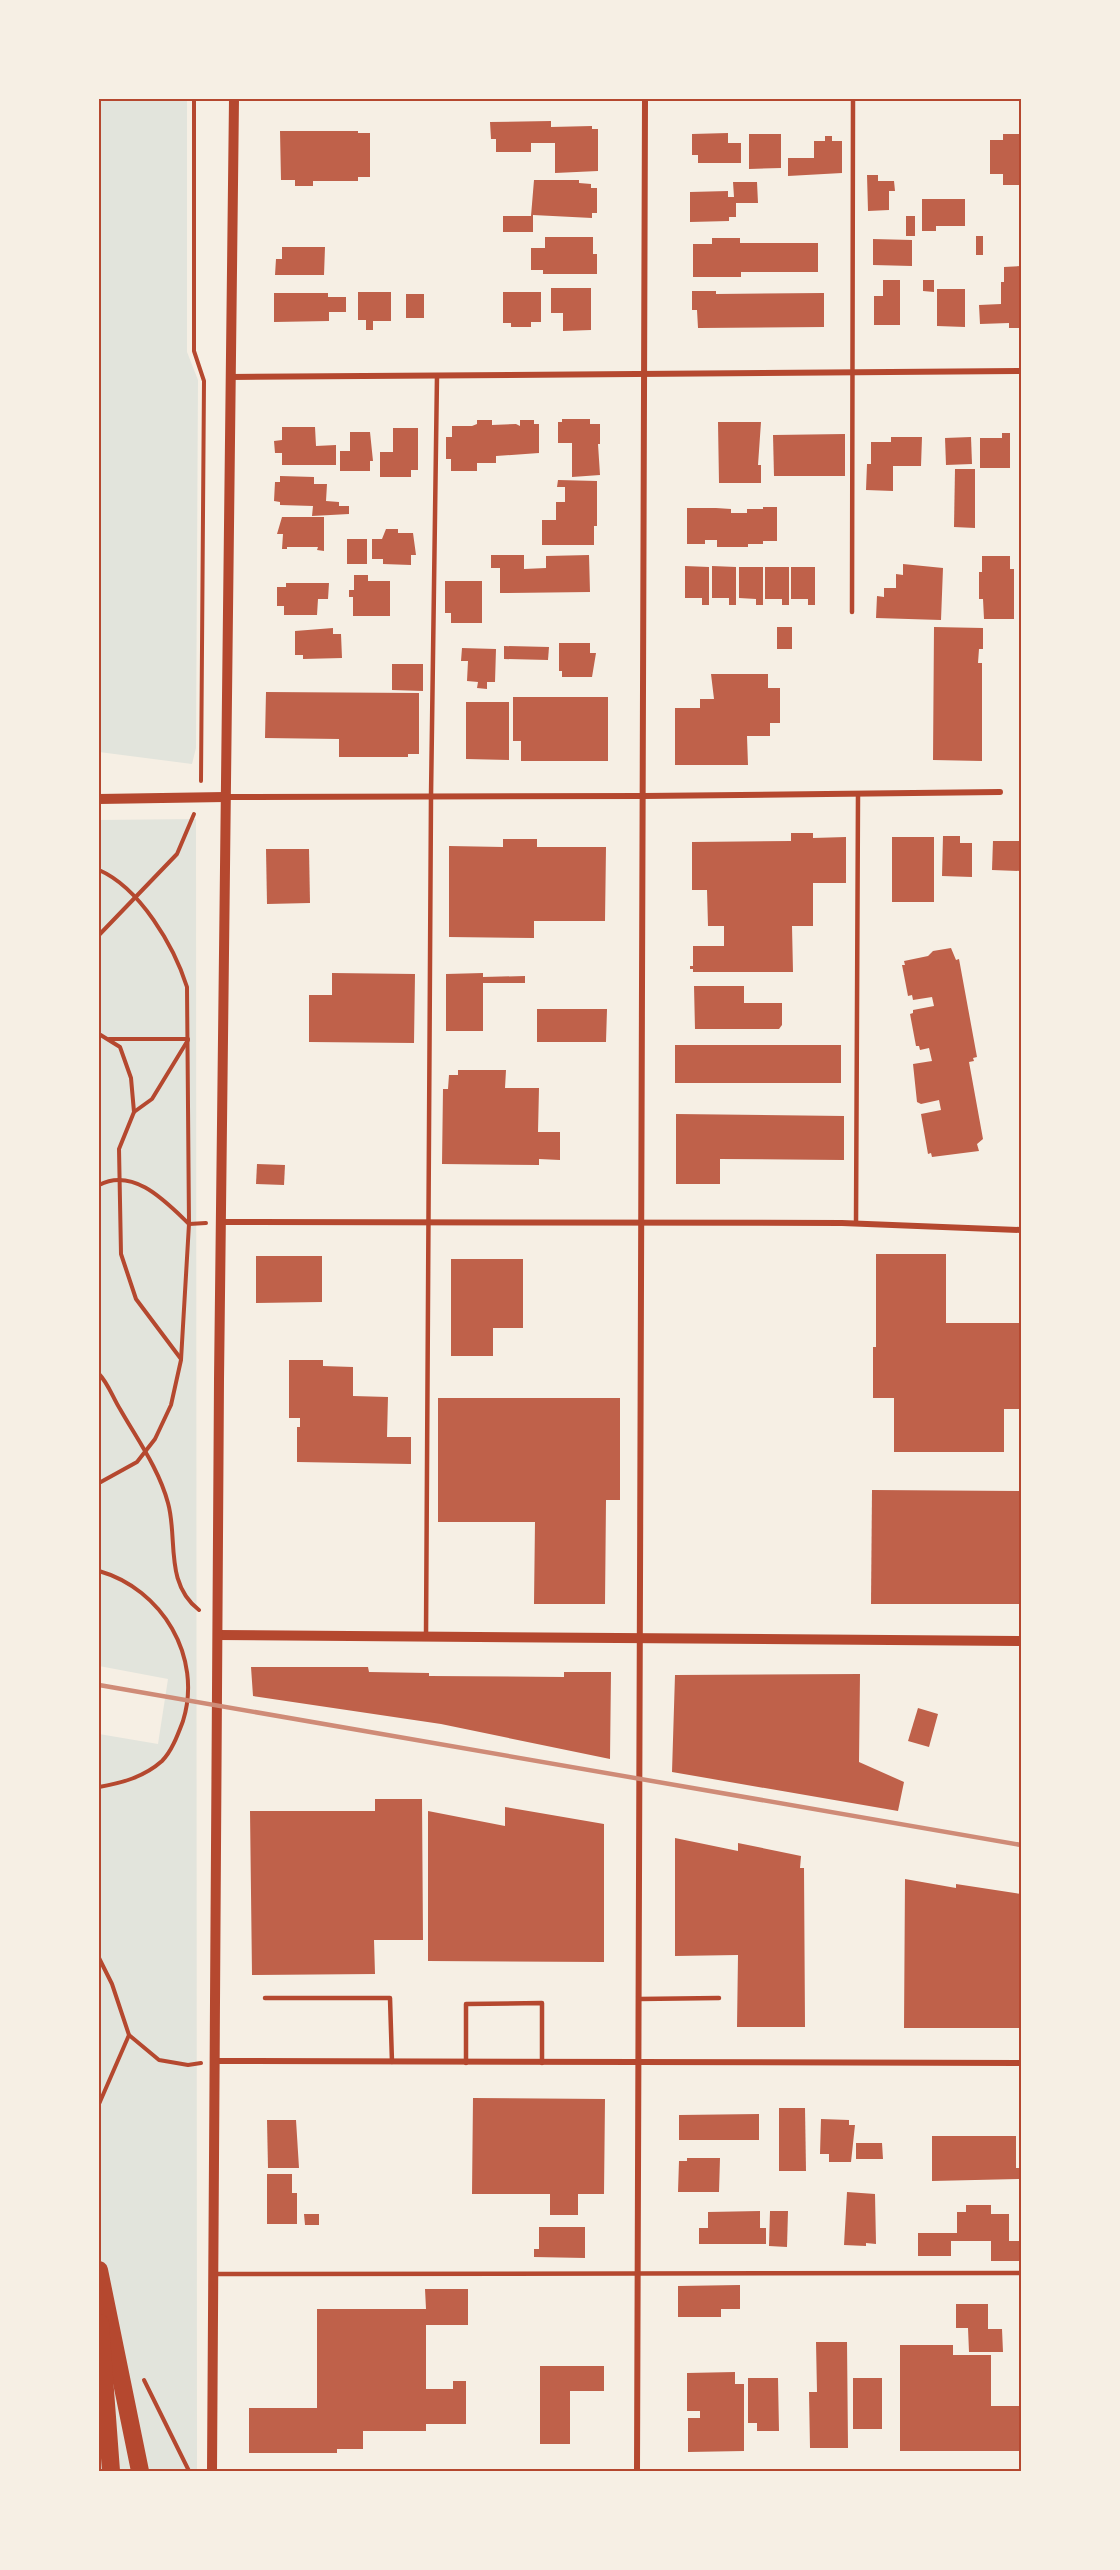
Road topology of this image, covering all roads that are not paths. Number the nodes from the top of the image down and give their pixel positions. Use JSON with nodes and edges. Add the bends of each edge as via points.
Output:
{"nodes":[{"id":1,"x":234,"y":99,"type":"edge"},
{"id":2,"x":645,"y":99,"type":"edge"},
{"id":3,"x":854,"y":99,"type":"edge"},
{"id":4,"x":1021,"y":371,"type":"edge"},
{"id":5,"x":855,"y":372,"type":"junction"},
{"id":6,"x":646,"y":374,"type":"junction"},
{"id":7,"x":436,"y":376,"type":"junction"},
{"id":8,"x":230,"y":377,"type":"junction"},
{"id":9,"x":852,"y":612,"type":"dead end"},
{"id":10,"x":1000,"y":792,"type":"dead end"},
{"id":11,"x":858,"y":794,"type":"junction"},
{"id":12,"x":431,"y":796,"type":"junction"},
{"id":13,"x":644,"y":796,"type":"junction"},
{"id":14,"x":225,"y":797,"type":"junction"},
{"id":15,"x":99,"y":799,"type":"edge"},
{"id":16,"x":222,"y":1222,"type":"junction"},
{"id":17,"x":643,"y":1222,"type":"junction"},
{"id":18,"x":429,"y":1223,"type":"junction"},
{"id":19,"x":856,"y":1223,"type":"junction"},
{"id":20,"x":1021,"y":1230,"type":"edge"},
{"id":21,"x":218,"y":1635,"type":"junction"},
{"id":22,"x":426,"y":1637,"type":"junction"},
{"id":23,"x":641,"y":1640,"type":"junction"},
{"id":24,"x":1021,"y":1641,"type":"edge"},
{"id":25,"x":265,"y":1998,"type":"dead end"},
{"id":26,"x":719,"y":1998,"type":"dead end"},
{"id":27,"x":639,"y":1999,"type":"junction"},
{"id":28,"x":216,"y":2061,"type":"junction"},
{"id":29,"x":392,"y":2062,"type":"junction"},
{"id":30,"x":466,"y":2063,"type":"junction"},
{"id":31,"x":542,"y":2063,"type":"junction"},
{"id":32,"x":1021,"y":2063,"type":"edge"},
{"id":33,"x":639,"y":2064,"type":"junction"},
{"id":34,"x":99,"y":2270,"type":"edge"},
{"id":35,"x":1021,"y":2273,"type":"edge"},
{"id":36,"x":215,"y":2274,"type":"junction"},
{"id":37,"x":638,"y":2275,"type":"junction"},
{"id":38,"x":99,"y":2312,"type":"edge"},
{"id":39,"x":111,"y":2471,"type":"edge"},
{"id":40,"x":140,"y":2471,"type":"edge"},
{"id":41,"x":212,"y":2471,"type":"edge"},
{"id":42,"x":637,"y":2471,"type":"edge"}],
"edges":[{"from":1,"to":8,"type":"street"},
{"from":2,"to":6,"type":"street"},
{"from":3,"to":5,"type":"lane"},
{"from":4,"to":5,"type":"street"},
{"from":5,"to":6,"type":"street"},
{"from":5,"to":9,"type":"lane"},
{"from":6,"to":7,"type":"street"},
{"from":6,"to":13,"type":"street"},
{"from":7,"to":8,"type":"street"},
{"from":7,"to":12,"type":"lane"},
{"from":8,"to":14,"type":"street"},
{"from":10,"to":11,"type":"street"},
{"from":11,"to":13,"type":"street"},
{"from":11,"to":19,"type":"lane"},
{"from":12,"to":13,"type":"street"},
{"from":12,"to":14,"type":"street"},
{"from":12,"to":18,"type":"lane"},
{"from":13,"to":17,"type":"street"},
{"from":14,"to":15,"type":"street"},
{"from":14,"to":16,"type":"street"},
{"from":16,"to":18,"type":"street"},
{"from":16,"to":21,"type":"street"},
{"from":17,"to":18,"type":"street"},
{"from":17,"to":19,"type":"street"},
{"from":17,"to":23,"type":"street"},
{"from":18,"to":22,"type":"lane"},
{"from":19,"to":20,"type":"street"},
{"from":21,"to":22,"type":"street"},
{"from":21,"to":28,"type":"street"},
{"from":22,"to":23,"type":"street"},
{"from":23,"to":24,"type":"street"},
{"from":23,"to":27,"type":"street"},
{"from":25,"to":29,"type":"lane","via":[[390,1998]]},
{"from":26,"to":27,"type":"lane"},
{"from":27,"to":33,"type":"street"},
{"from":28,"to":29,"type":"street"},
{"from":28,"to":36,"type":"street"},
{"from":29,"to":30,"type":"street"},
{"from":30,"to":31,"type":"street"},
{"from":30,"to":31,"type":"lane","via":[[466,2004],[542,2003]]},
{"from":31,"to":33,"type":"street"},
{"from":32,"to":33,"type":"street"},
{"from":33,"to":37,"type":"street"},
{"from":34,"to":40,"type":"highway"},
{"from":35,"to":37,"type":"lane"},
{"from":36,"to":37,"type":"lane"},
{"from":36,"to":41,"type":"street"},
{"from":37,"to":42,"type":"street"},
{"from":38,"to":39,"type":"highway"}]}
